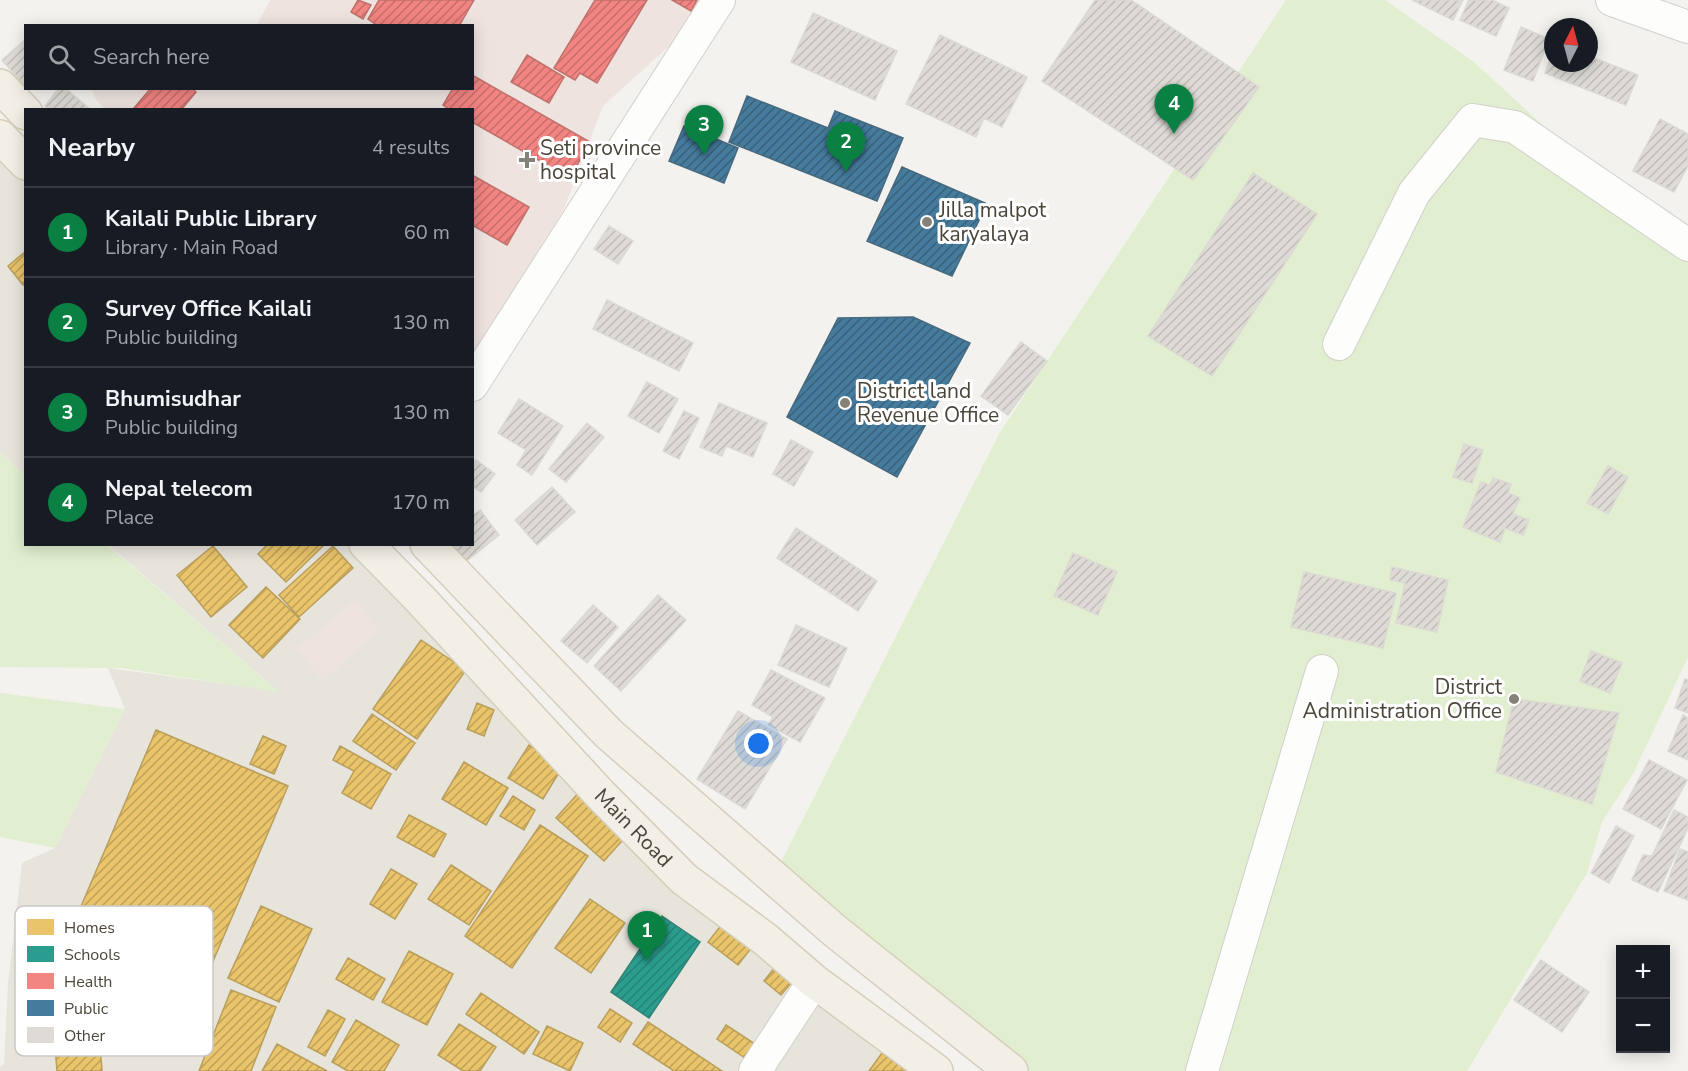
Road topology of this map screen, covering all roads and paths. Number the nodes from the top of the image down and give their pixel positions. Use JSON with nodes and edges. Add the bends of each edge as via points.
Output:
{"nodes":[{"id":1,"x":720,"y":0,"type":"edge"},
{"id":2,"x":1612,"y":0,"type":"edge"},
{"id":3,"x":1688,"y":27,"type":"edge"},
{"id":4,"x":0,"y":86,"type":"edge"},
{"id":5,"x":24,"y":111,"type":"edge"},
{"id":6,"x":0,"y":137,"type":"edge"},
{"id":7,"x":24,"y":161,"type":"edge"},
{"id":8,"x":1688,"y":246,"type":"edge"},
{"id":9,"x":1339,"y":344,"type":"dead end"},
{"id":10,"x":474,"y":382,"type":"edge"},
{"id":11,"x":368,"y":546,"type":"edge"},
{"id":12,"x":429,"y":546,"type":"edge"},
{"id":13,"x":1322,"y":671,"type":"dead end"},
{"id":14,"x":814,"y":981,"type":"junction"},
{"id":15,"x":755,"y":1071,"type":"edge"},
{"id":16,"x":936,"y":1071,"type":"edge"},
{"id":17,"x":1011,"y":1071,"type":"edge"},
{"id":18,"x":1202,"y":1071,"type":"edge"}],
"edges":[{"from":1,"to":10,"type":"street"},
{"from":2,"to":3,"type":"street"},
{"from":4,"to":5,"type":"main road"},
{"from":6,"to":7,"type":"main road"},
{"from":8,"to":9,"type":"street","via":[[1515,127],[1473,120],[1414,193]]},
{"from":11,"to":14,"type":"main road","name":"Main Road","via":[[684,879]]},
{"from":12,"to":17,"type":"main road","via":[[609,734],[835,931]]},
{"from":13,"to":18,"type":"street"},
{"from":14,"to":15,"type":"street"},
{"from":14,"to":16,"type":"main road","name":"Main Road"}]}
